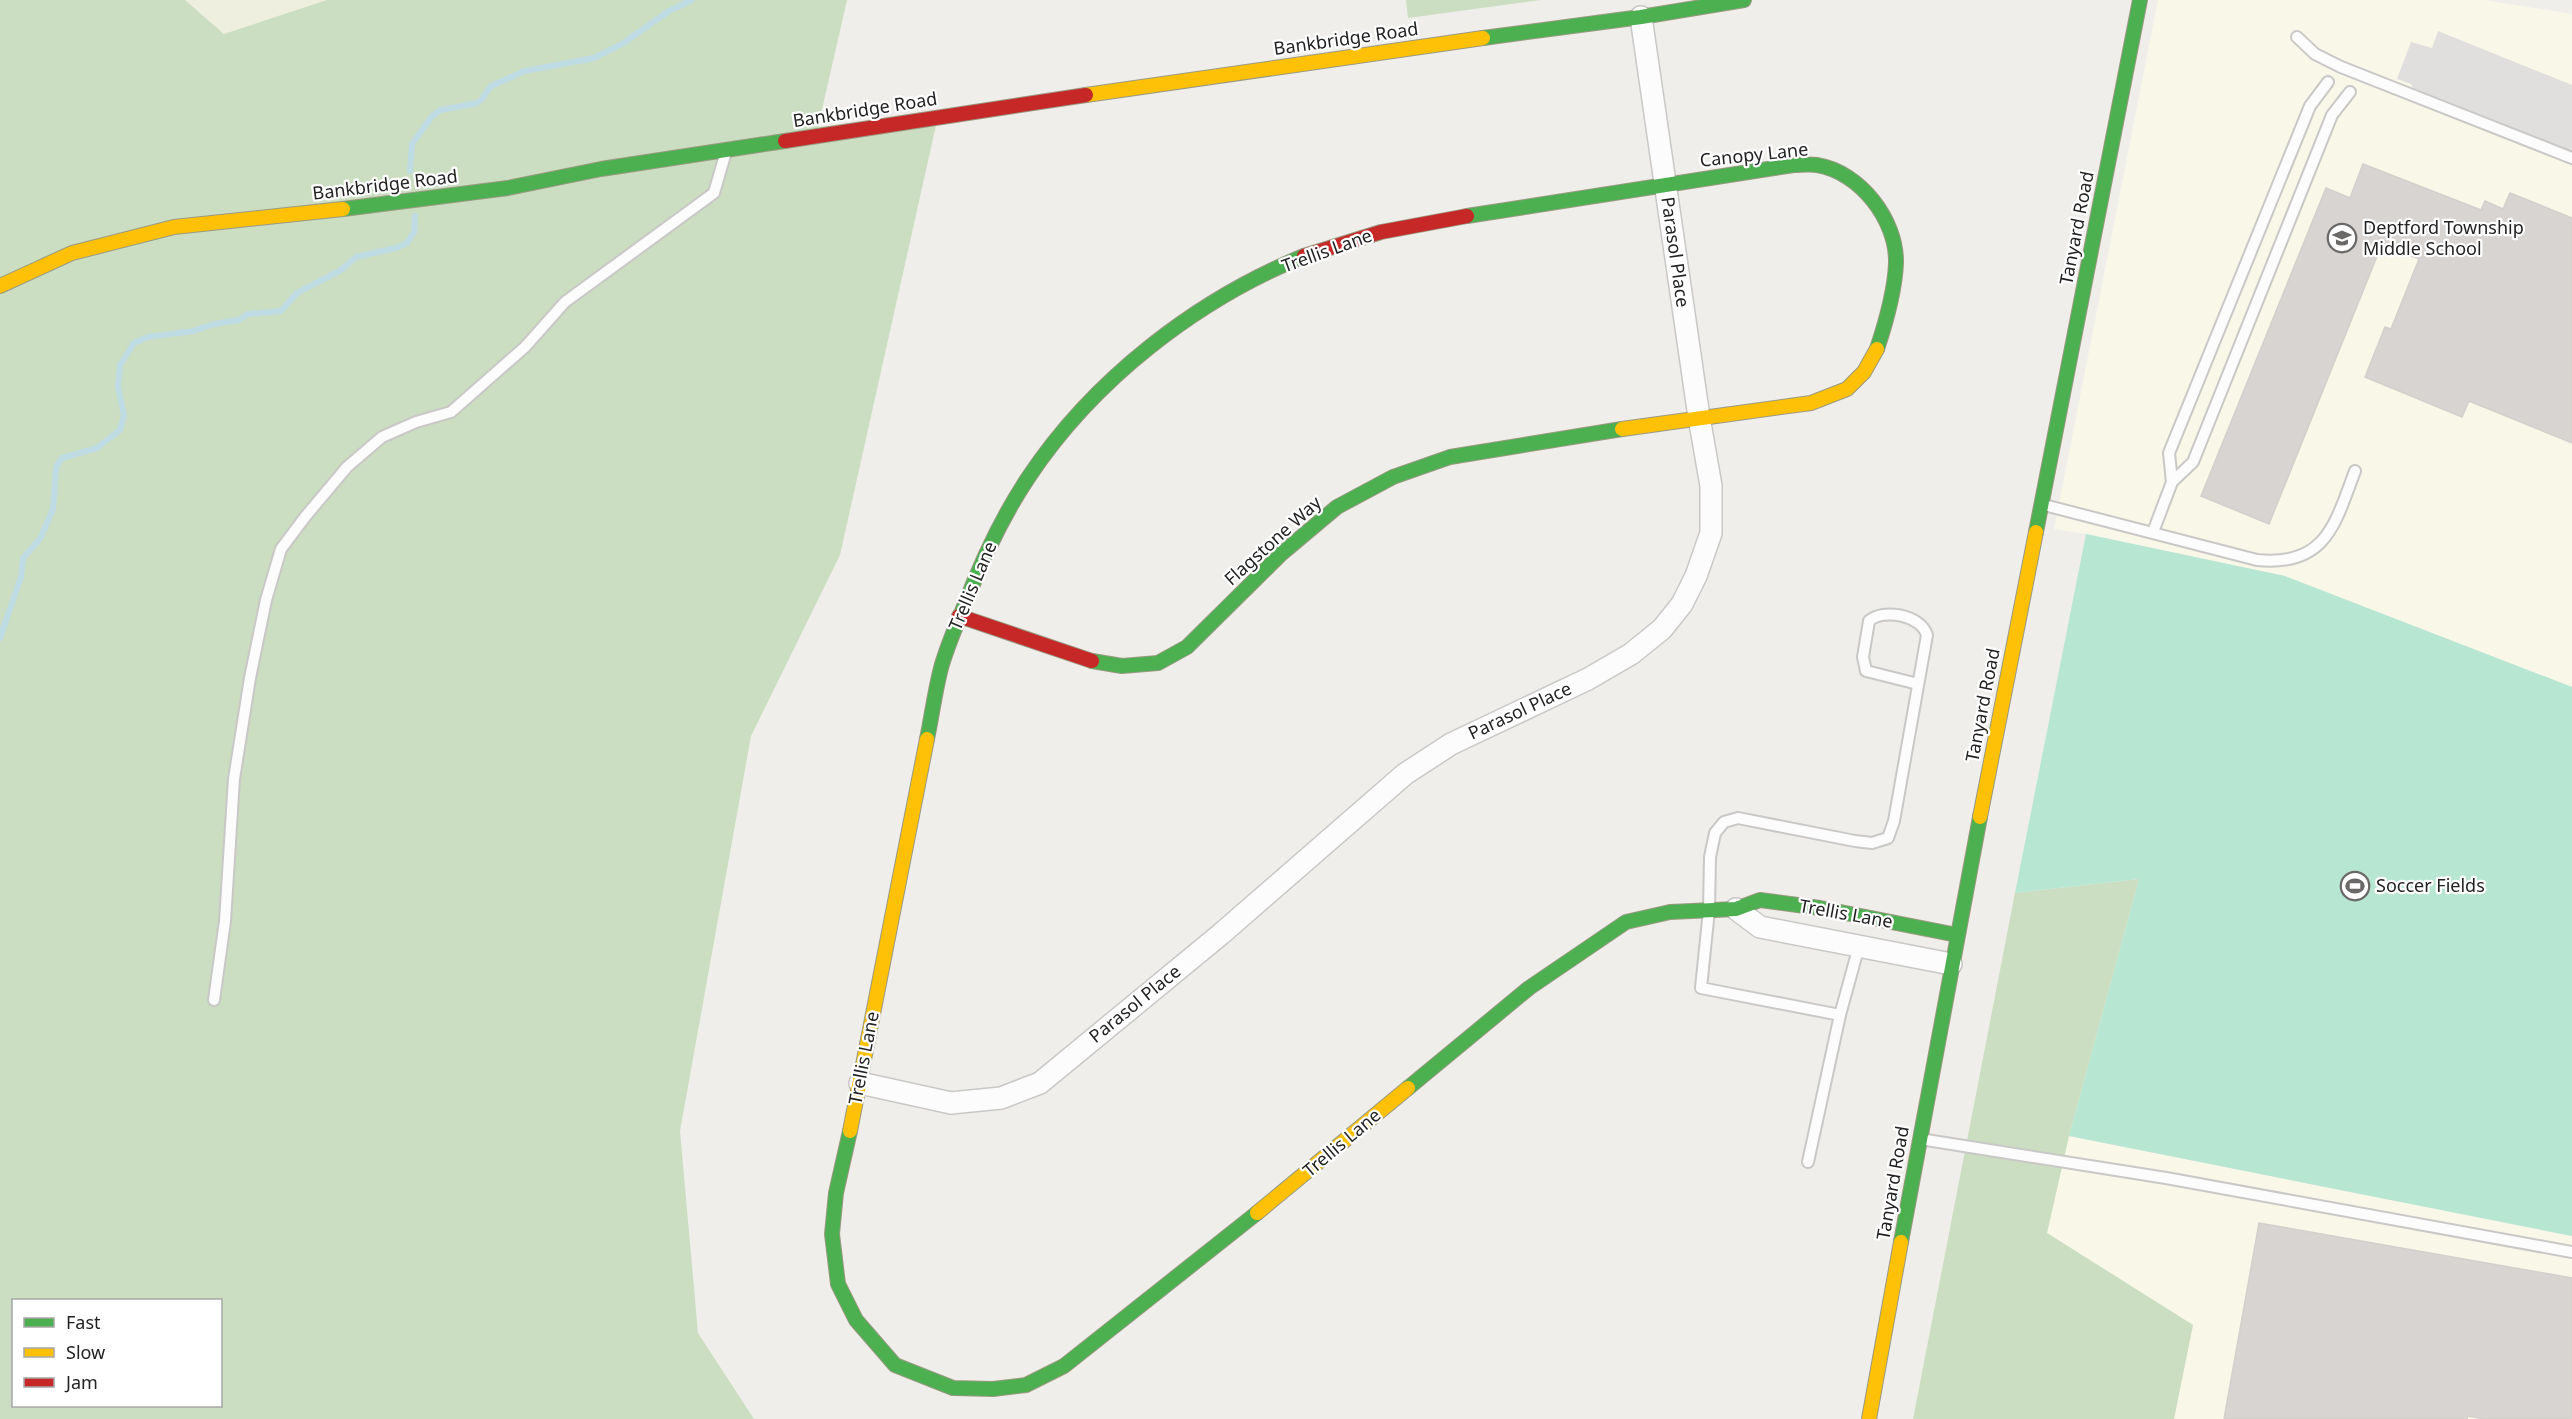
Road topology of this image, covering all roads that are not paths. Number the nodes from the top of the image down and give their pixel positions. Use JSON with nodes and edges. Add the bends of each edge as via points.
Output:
{"nodes":[{"id":1,"x":1744,"y":0,"type":"edge"},
{"id":2,"x":2140,"y":0,"type":"edge"},
{"id":3,"x":1641,"y":17,"type":"junction"},
{"id":4,"x":2297,"y":37,"type":"dead end"},
{"id":5,"x":2328,"y":82,"type":"dead end"},
{"id":6,"x":2350,"y":92,"type":"dead end"},
{"id":7,"x":727,"y":150,"type":"junction"},
{"id":8,"x":2572,"y":158,"type":"edge"},
{"id":9,"x":1665,"y":184,"type":"junction"},
{"id":10,"x":0,"y":286,"type":"edge"},
{"id":11,"x":1699,"y":417,"type":"junction"},
{"id":12,"x":2355,"y":471,"type":"dead end"},
{"id":13,"x":2172,"y":482,"type":"junction"},
{"id":14,"x":2040,"y":505,"type":"junction"},
{"id":15,"x":2153,"y":532,"type":"junction"},
{"id":16,"x":959,"y":616,"type":"junction"},
{"id":17,"x":1918,"y":684,"type":"junction"},
{"id":18,"x":1736,"y":909,"type":"junction"},
{"id":19,"x":1709,"y":910,"type":"junction"},
{"id":20,"x":1957,"y":935,"type":"junction"},
{"id":21,"x":1859,"y":946,"type":"junction"},
{"id":22,"x":1951,"y":964,"type":"junction"},
{"id":23,"x":214,"y":1000,"type":"dead end"},
{"id":24,"x":1840,"y":1015,"type":"junction"},
{"id":25,"x":860,"y":1083,"type":"junction"},
{"id":26,"x":1920,"y":1139,"type":"junction"},
{"id":27,"x":1808,"y":1162,"type":"dead end"},
{"id":28,"x":2572,"y":1252,"type":"edge"},
{"id":29,"x":1869,"y":1419,"type":"edge"}],
"edges":[{"from":1,"to":3,"type":"street","name":"Bankbridge Road"},
{"from":2,"to":14,"type":"street","name":"Tanyard Road"},
{"from":3,"to":7,"type":"street","name":"Bankbridge Road","via":[[952,114]]},
{"from":3,"to":9,"type":"street","name":"Parasol Place"},
{"from":4,"to":8,"type":"lane","via":[[2314,54],[2341,67]]},
{"from":5,"to":13,"type":"lane","via":[[2310,106],[2169,453]]},
{"from":6,"to":13,"type":"lane","via":[[2332,115],[2193,462]]},
{"from":7,"to":10,"type":"street","name":"Bankbridge Road","via":[[508,188],[174,227],[72,253]]},
{"from":7,"to":23,"type":"lane","via":[[714,193],[565,302],[525,347],[451,412],[382,438],[347,467],[281,549],[250,678],[234,779],[225,921]]},
{"from":9,"to":11,"type":"street","name":"Parasol Place"},
{"from":9,"to":11,"type":"street","name":"Canopy Lane","via":[[1794,165],[1817,165],[1839,172],[1870,195],[1891,230],[1896,262],[1886,323],[1875,355],[1847,389],[1811,403]]},
{"from":9,"to":16,"type":"street","name":"Trellis Lane","via":[[1410,225],[1351,239],[1298,258],[1205,307],[1128,364],[1050,447],[1004,519]]},
{"from":11,"to":16,"type":"street","name":"Flagstone Way","via":[[1450,457],[1393,477],[1337,507],[1281,554],[1187,647],[1158,663],[1122,666],[1094,662]]},
{"from":11,"to":25,"type":"street","name":"Parasol Place","via":[[1711,486],[1710,533],[1682,604],[1662,629],[1631,654],[1588,679],[1451,744],[1405,774],[1221,934],[1040,1083],[1001,1098],[951,1103]]},
{"from":12,"to":15,"type":"lane","via":[[2333,530],[2320,545],[2289,559],[2257,560]]},
{"from":13,"to":15,"type":"lane"},
{"from":14,"to":15,"type":"lane"},
{"from":14,"to":20,"type":"street","name":"Tanyard Road"},
{"from":16,"to":25,"type":"street","name":"Trellis Lane","via":[[940,668]]},
{"from":17,"to":17,"type":"lane","via":[[1925,628],[1916,621],[1884,612],[1874,616],[1869,621],[1863,657],[1866,671]]},
{"from":17,"to":19,"type":"lane","via":[[1888,838],[1872,843],[1738,818],[1724,822],[1715,833],[1710,857]]},
{"from":18,"to":19,"type":"street","name":"Trellis Lane"},
{"from":18,"to":20,"type":"street","name":"Trellis Lane","via":[[1760,900]]},
{"from":18,"to":21,"type":"street","name":"Trellis Lane","via":[[1760,927]]},
{"from":19,"to":24,"type":"lane","via":[[1701,988]]},
{"from":19,"to":25,"type":"street","name":"Trellis Lane","via":[[1670,912],[1626,922],[1580,951],[1529,988],[1226,1239],[1064,1366],[1026,1385],[953,1388],[895,1365],[856,1320],[838,1284],[832,1234],[836,1193]]},
{"from":20,"to":22,"type":"street","name":"Tanyard Road"},
{"from":21,"to":22,"type":"street","name":"Trellis Lane"},
{"from":21,"to":24,"type":"lane"},
{"from":22,"to":26,"type":"street","name":"Tanyard Road"},
{"from":24,"to":27,"type":"lane"},
{"from":26,"to":28,"type":"lane","via":[[2166,1178]]},
{"from":26,"to":29,"type":"street","name":"Tanyard Road"}]}
